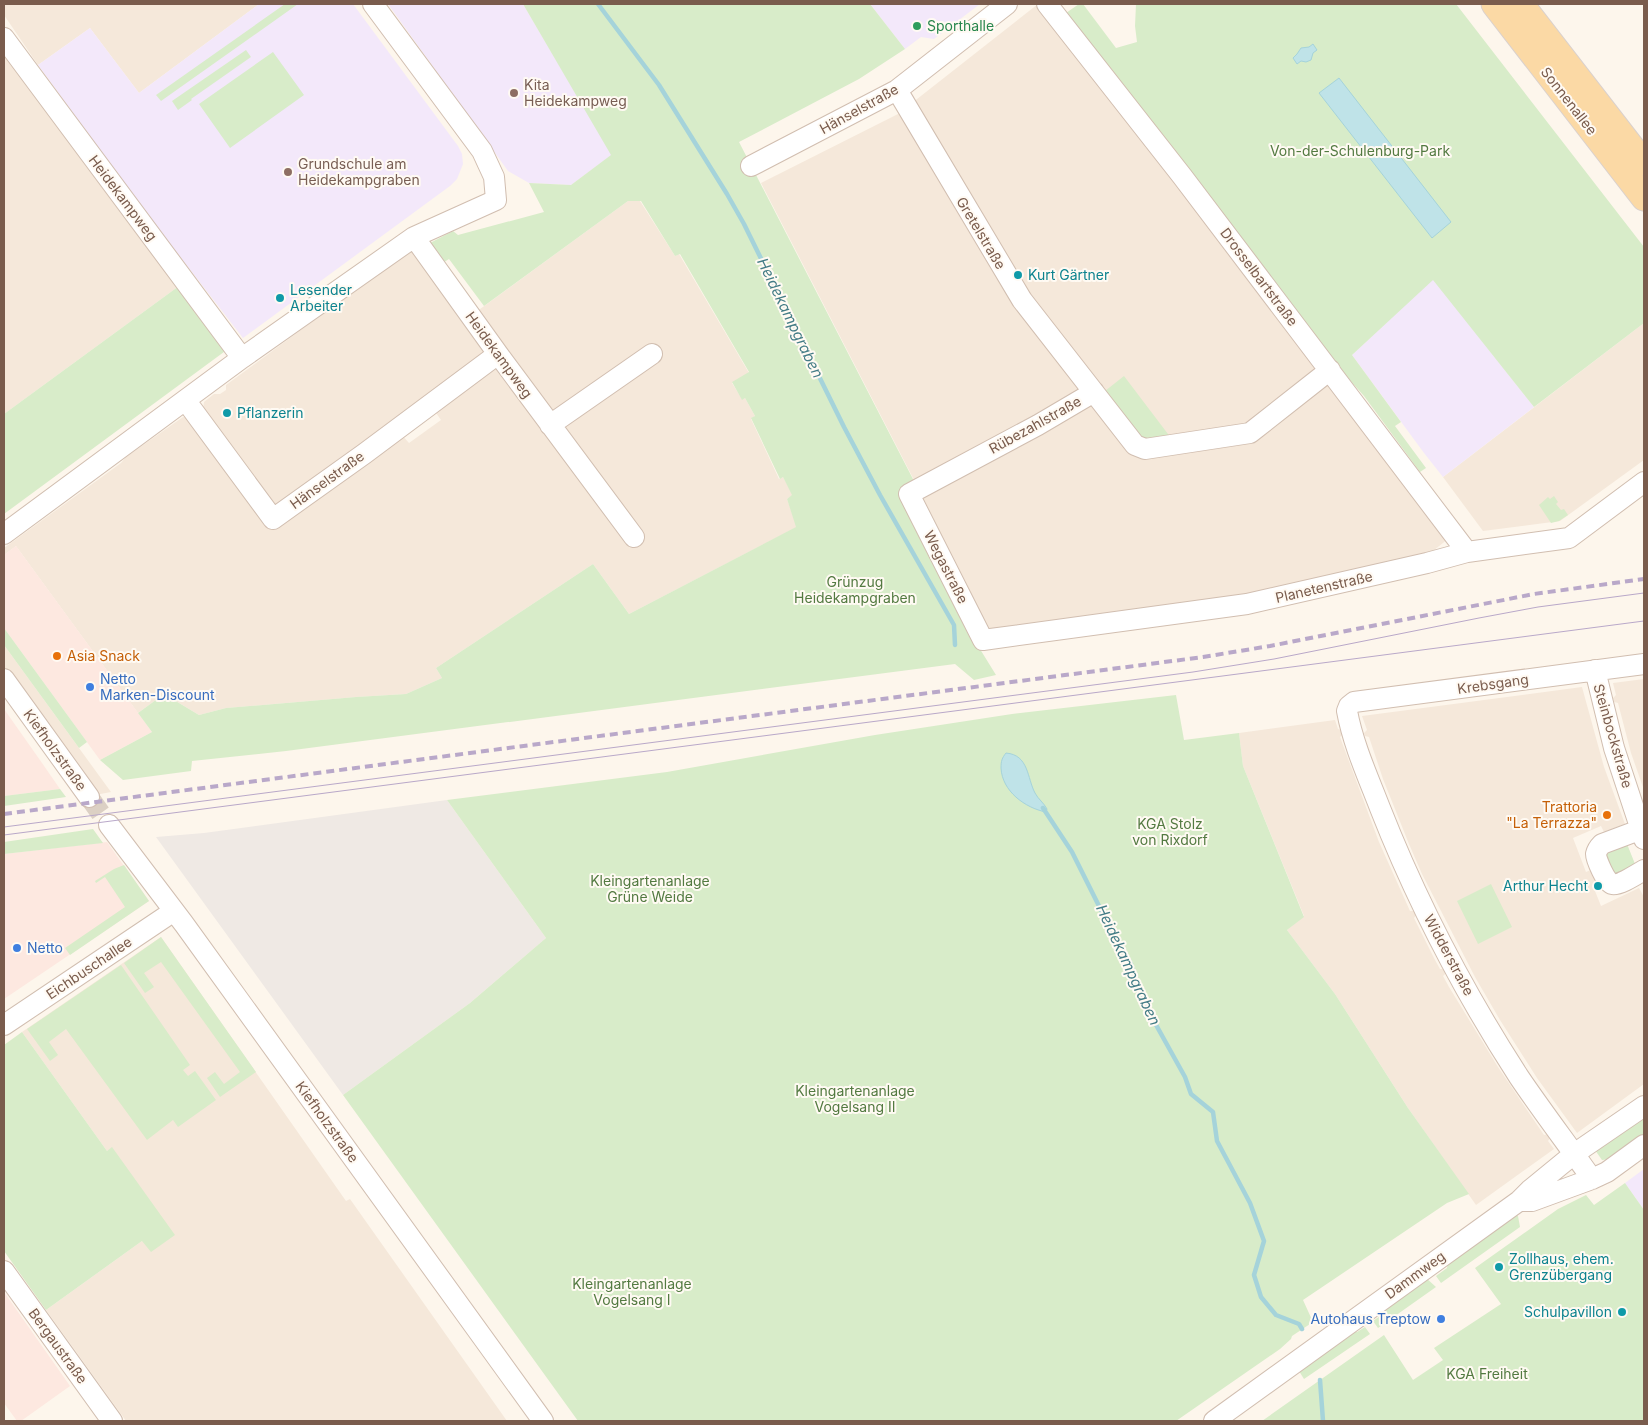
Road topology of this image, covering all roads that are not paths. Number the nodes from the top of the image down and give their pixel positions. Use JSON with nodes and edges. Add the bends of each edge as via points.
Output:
{"nodes":[{"id":1,"x":374,"y":4,"type":"edge"},
{"id":2,"x":1007,"y":4,"type":"edge"},
{"id":3,"x":1047,"y":4,"type":"edge"},
{"id":4,"x":1494,"y":4,"type":"edge"},
{"id":5,"x":1522,"y":4,"type":"edge"},
{"id":6,"x":4,"y":38,"type":"edge"},
{"id":7,"x":897,"y":90,"type":"junction"},
{"id":8,"x":1644,"y":163,"type":"edge"},
{"id":9,"x":751,"y":166,"type":"dead end"},
{"id":10,"x":1644,"y":198,"type":"edge"},
{"id":11,"x":414,"y":236,"type":"junction"},
{"id":12,"x":498,"y":354,"type":"junction"},
{"id":13,"x":652,"y":354,"type":"dead end"},
{"id":14,"x":242,"y":358,"type":"junction"},
{"id":15,"x":1330,"y":370,"type":"junction"},
{"id":16,"x":1094,"y":392,"type":"junction"},
{"id":17,"x":186,"y":401,"type":"junction"},
{"id":18,"x":550,"y":425,"type":"junction"},
{"id":19,"x":1644,"y":482,"type":"edge"},
{"id":20,"x":909,"y":494,"type":"joint"},
{"id":21,"x":4,"y":534,"type":"edge"},
{"id":22,"x":634,"y":538,"type":"dead end"},
{"id":23,"x":1467,"y":552,"type":"junction"},
{"id":24,"x":983,"y":640,"type":"joint"},
{"id":25,"x":1644,"y":664,"type":"edge"},
{"id":26,"x":1595,"y":670,"type":"junction"},
{"id":27,"x":4,"y":679,"type":"edge"},
{"id":28,"x":1347,"y":711,"type":"joint"},
{"id":29,"x":89,"y":797,"type":"tunnel mouth"},
{"id":30,"x":109,"y":825,"type":"tunnel mouth"},
{"id":31,"x":1643,"y":834,"type":"edge"},
{"id":32,"x":1644,"y":870,"type":"edge"},
{"id":33,"x":174,"y":911,"type":"junction"},
{"id":34,"x":4,"y":1025,"type":"edge"},
{"id":35,"x":1644,"y":1106,"type":"edge"},
{"id":36,"x":1644,"y":1145,"type":"edge"},
{"id":37,"x":1574,"y":1154,"type":"junction"},
{"id":38,"x":1592,"y":1179,"type":"junction"},
{"id":39,"x":1519,"y":1201,"type":"junction"},
{"id":40,"x":4,"y":1270,"type":"edge"},
{"id":41,"x":112,"y":1421,"type":"edge"},
{"id":42,"x":543,"y":1421,"type":"edge"},
{"id":43,"x":1214,"y":1421,"type":"edge"}],
"edges":[{"from":1,"to":11,"type":"street","via":[[482,151],[494,177],[496,200]]},
{"from":2,"to":7,"type":"street","name":"Hänselstraße"},
{"from":3,"to":15,"type":"street","name":"Drosselbartstraße"},
{"from":4,"to":10,"type":"main road","name":"Sonnenallee"},
{"from":5,"to":8,"type":"main road","name":"Sonnenallee"},
{"from":6,"to":14,"type":"street","name":"Heidekampweg"},
{"from":7,"to":9,"type":"street","name":"Hänselstraße"},
{"from":7,"to":16,"type":"street","name":"Gretelstraße","via":[[1022,300]]},
{"from":11,"to":12,"type":"street","name":"Heidekampweg"},
{"from":11,"to":14,"type":"street"},
{"from":12,"to":17,"type":"street","name":"Hänselstraße","via":[[273,519]]},
{"from":12,"to":18,"type":"street","name":"Heidekampweg"},
{"from":13,"to":18,"type":"street"},
{"from":14,"to":17,"type":"street"},
{"from":15,"to":16,"type":"street","name":"Rübezahlstraße","via":[[1250,433],[1145,449],[1135,445]]},
{"from":15,"to":23,"type":"street","name":"Drosselbartstraße"},
{"from":16,"to":20,"type":"street","name":"Rübezahlstraße"},
{"from":17,"to":21,"type":"street"},
{"from":18,"to":22,"type":"street","name":"Heidekampweg"},
{"from":19,"to":23,"type":"street","name":"Planetenstraße","via":[[1569,538]]},
{"from":20,"to":24,"type":"street","name":"Wegastraße"},
{"from":23,"to":24,"type":"street","name":"Planetenstraße","via":[[1247,604]]},
{"from":25,"to":26,"type":"street","name":"Krebsgang"},
{"from":26,"to":28,"type":"street","name":"Krebsgang","via":[[1354,702]]},
{"from":26,"to":31,"type":"street","name":"Steinbockstraße","via":[[1614,748]]},
{"from":27,"to":29,"type":"street","name":"Kiefholzstraße"},
{"from":28,"to":37,"type":"street","name":"Widderstraße","via":[[1394,843],[1439,938],[1496,1040]]},
{"from":30,"to":33,"type":"street","name":"Kiefholzstraße"},
{"from":31,"to":32,"type":"street","name":"Steinbockstraße","via":[[1602,844],[1596,856],[1609,884]]},
{"from":33,"to":34,"type":"street","name":"Eichbuschallee"},
{"from":33,"to":42,"type":"street","name":"Kiefholzstraße"},
{"from":35,"to":37,"type":"street","name":"Dammweg"},
{"from":36,"to":38,"type":"street","name":"Dammweg"},
{"from":37,"to":38,"type":"street","name":"Widderstraße"},
{"from":37,"to":39,"type":"street","name":"Dammweg"},
{"from":38,"to":39,"type":"street","name":"Dammweg","via":[[1532,1201]]},
{"from":39,"to":43,"type":"street","name":"Dammweg"},
{"from":40,"to":41,"type":"street","name":"Bergaustraße"}]}
